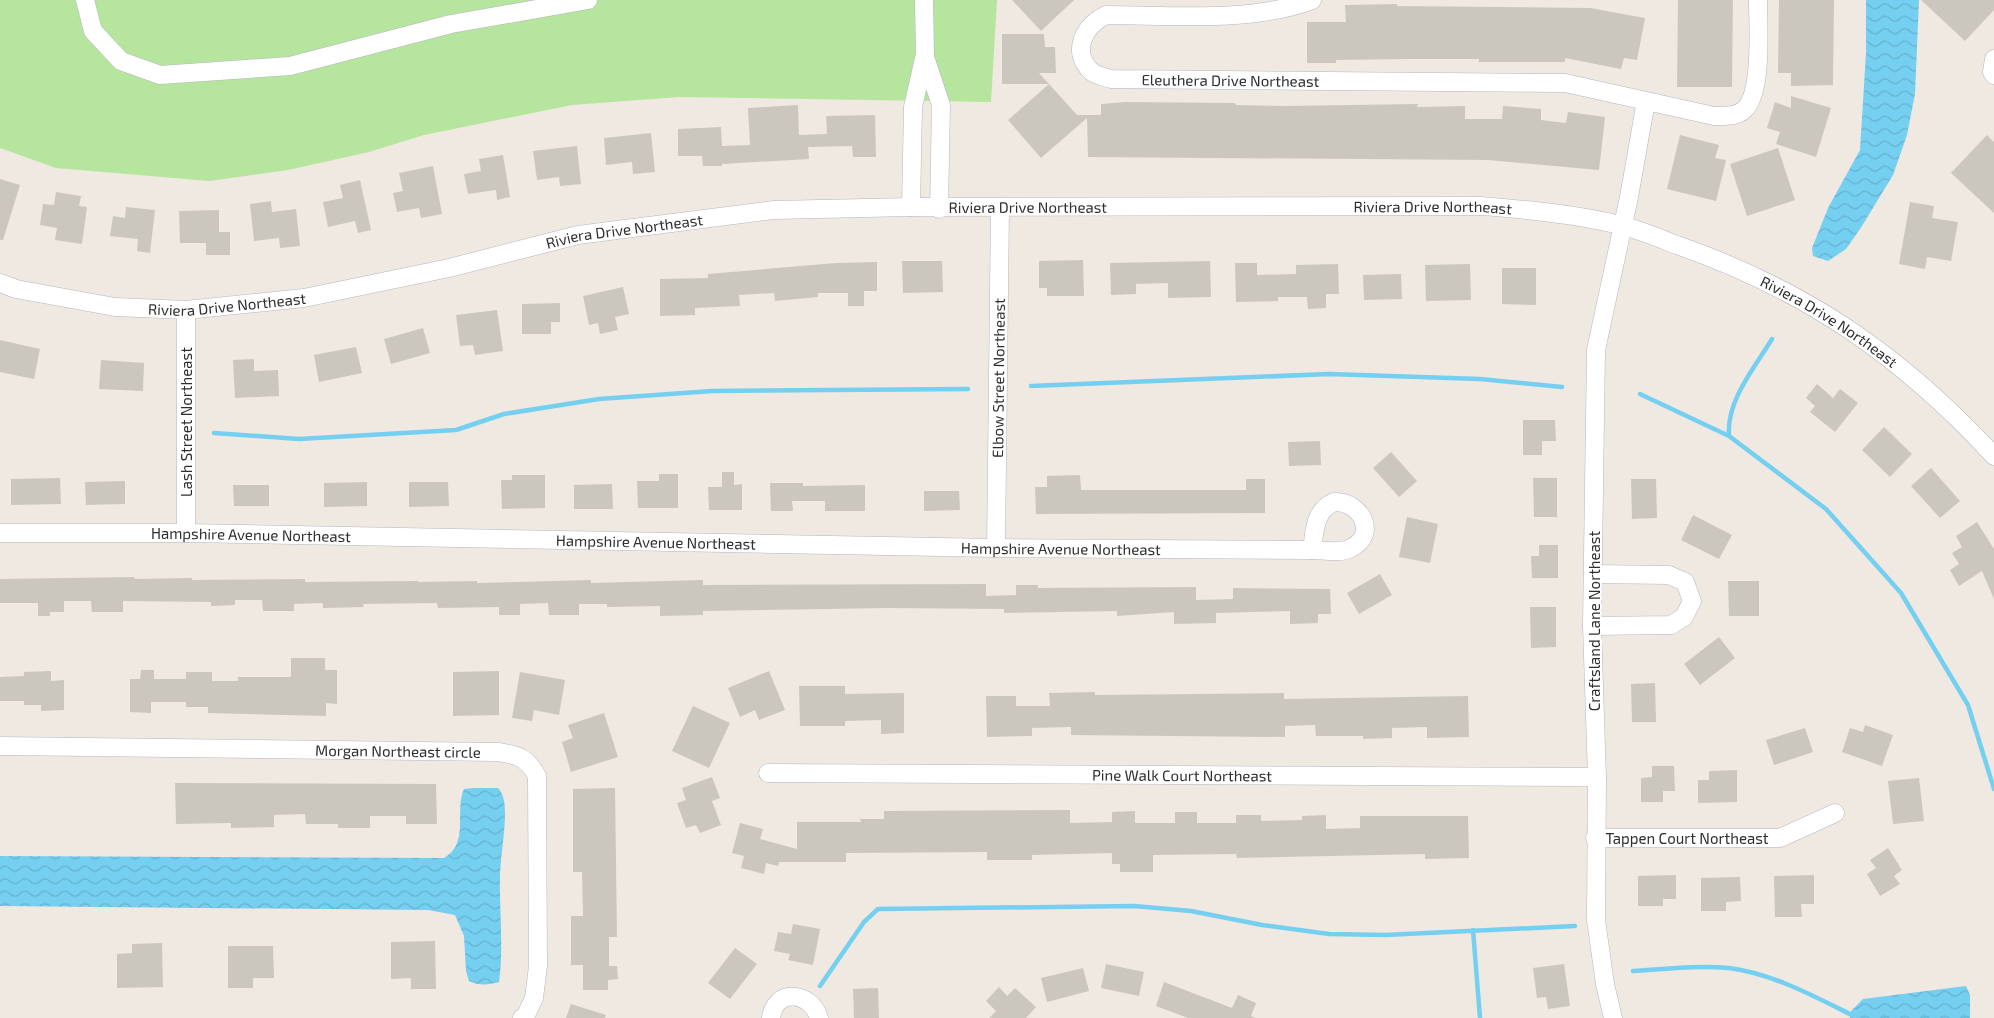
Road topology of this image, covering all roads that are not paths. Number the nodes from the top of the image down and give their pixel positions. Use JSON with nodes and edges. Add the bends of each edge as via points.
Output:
{"nodes":[{"id":1,"x":85,"y":0,"type":"edge"},
{"id":2,"x":588,"y":0,"type":"edge"},
{"id":3,"x":924,"y":0,"type":"edge"},
{"id":4,"x":1312,"y":0,"type":"edge"},
{"id":5,"x":1758,"y":0,"type":"edge"},
{"id":6,"x":925,"y":54,"type":"junction"},
{"id":7,"x":1994,"y":59,"type":"edge"},
{"id":8,"x":1994,"y":75,"type":"edge"},
{"id":9,"x":1646,"y":101,"type":"junction"},
{"id":10,"x":911,"y":207,"type":"junction"},
{"id":11,"x":1000,"y":208,"type":"junction"},
{"id":12,"x":939,"y":209,"type":"junction"},
{"id":13,"x":1622,"y":225,"type":"junction"},
{"id":14,"x":0,"y":283,"type":"edge"},
{"id":15,"x":186,"y":310,"type":"junction"},
{"id":16,"x":1994,"y":456,"type":"edge"},
{"id":17,"x":186,"y":533,"type":"junction"},
{"id":18,"x":0,"y":534,"type":"edge"},
{"id":19,"x":996,"y":548,"type":"junction"},
{"id":20,"x":1312,"y":550,"type":"dead end"},
{"id":21,"x":1593,"y":574,"type":"junction"},
{"id":22,"x":1592,"y":626,"type":"junction"},
{"id":23,"x":0,"y":746,"type":"edge"},
{"id":24,"x":768,"y":773,"type":"dead end"},
{"id":25,"x":1596,"y":777,"type":"junction"},
{"id":26,"x":1835,"y":813,"type":"dead end"},
{"id":27,"x":1595,"y":838,"type":"junction"},
{"id":28,"x":522,"y":1018,"type":"edge"},
{"id":29,"x":771,"y":1018,"type":"edge"},
{"id":30,"x":820,"y":1018,"type":"edge"},
{"id":31,"x":1613,"y":1018,"type":"edge"}],
"edges":[{"from":1,"to":2,"type":"street","via":[[93,32],[121,61],[160,75],[290,66],[451,24]]},
{"from":3,"to":6,"type":"street"},
{"from":4,"to":9,"type":"street","name":"Eleuthera Drive Northeast","via":[[1220,16],[1106,15],[1085,31],[1081,46],[1084,63],[1094,74],[1111,79],[1537,81],[1565,83]]},
{"from":5,"to":9,"type":"street","name":"Eleuthera Drive Northeast","via":[[1757,86],[1745,110],[1732,116],[1714,116]]},
{"from":6,"to":10,"type":"street","via":[[913,107]]},
{"from":6,"to":12,"type":"street","via":[[941,105]]},
{"from":7,"to":8,"type":"street"},
{"from":9,"to":13,"type":"street"},
{"from":10,"to":12,"type":"street","name":"Riviera Drive Northeast"},
{"from":10,"to":15,"type":"street","name":"Riviera Drive Northeast","via":[[774,210],[578,236],[449,268],[304,298]]},
{"from":11,"to":12,"type":"street","name":"Riviera Drive Northeast"},
{"from":11,"to":13,"type":"street","name":"Riviera Drive Northeast","via":[[1482,206],[1553,212]]},
{"from":11,"to":19,"type":"street","name":"Elbow Street Northeast"},
{"from":13,"to":16,"type":"street","name":"Riviera Drive Northeast","via":[[1730,263],[1807,301],[1874,345],[1929,392]]},
{"from":13,"to":21,"type":"street","name":"Craftsland Lane Northeast","via":[[1596,350]]},
{"from":14,"to":15,"type":"street","name":"Riviera Drive Northeast","via":[[16,289],[115,307]]},
{"from":15,"to":17,"type":"street","name":"Lash Street Northeast"},
{"from":17,"to":18,"type":"street","name":"Hampshire Avenue Northeast"},
{"from":17,"to":19,"type":"street","name":"Hampshire Avenue Northeast"},
{"from":19,"to":20,"type":"street","name":"Hampshire Avenue Northeast"},
{"from":21,"to":22,"type":"street","name":"Craftsland Lane Northeast"},
{"from":21,"to":22,"type":"street","via":[[1669,574],[1685,582],[1692,601],[1684,617],[1671,625]]},
{"from":22,"to":25,"type":"street","name":"Craftsland Lane Northeast"},
{"from":23,"to":28,"type":"street","name":"Morgan Northeast circle","via":[[498,752],[516,755],[530,763],[537,776],[538,966],[534,998]]},
{"from":24,"to":25,"type":"street","name":"Pine Walk Court Northeast"},
{"from":25,"to":27,"type":"street","name":"Craftsland Lane Northeast"},
{"from":26,"to":27,"type":"street","name":"Tappen Court Northeast","via":[[1780,838]]},
{"from":27,"to":31,"type":"street","name":"Craftsland Lane Northeast","via":[[1596,920]]},
{"from":29,"to":30,"type":"street","via":[[781,1001],[797,997],[812,1004]]}]}
